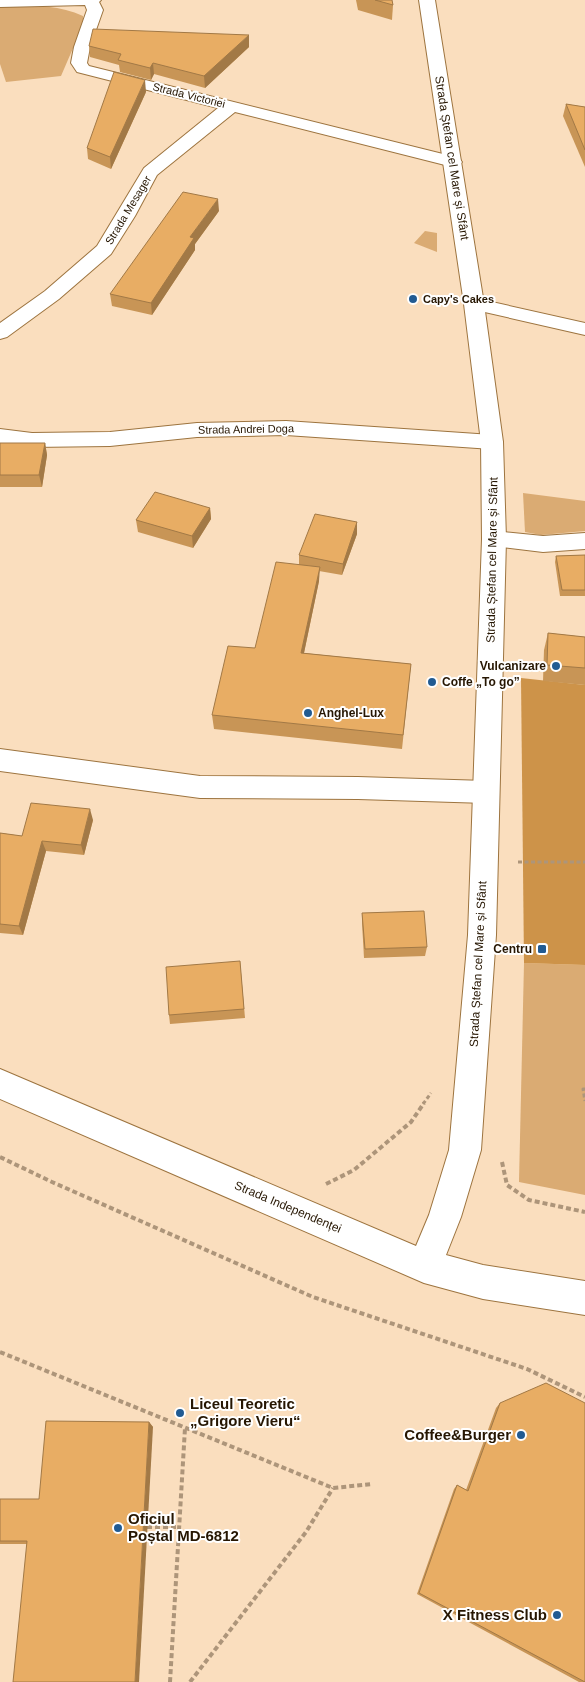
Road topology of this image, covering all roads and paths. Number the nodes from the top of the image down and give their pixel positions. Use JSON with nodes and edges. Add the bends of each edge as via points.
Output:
{"nodes":[{"id":1,"x":92,"y":0,"type":"edge"},
{"id":2,"x":427,"y":0,"type":"edge"},
{"id":3,"x":0,"y":2,"type":"edge"},
{"id":4,"x":232,"y":106,"type":"junction"},
{"id":5,"x":453,"y":162,"type":"junction"},
{"id":6,"x":474,"y":304,"type":"junction"},
{"id":7,"x":585,"y":329,"type":"edge"},
{"id":8,"x":0,"y":333,"type":"edge"},
{"id":9,"x":0,"y":436,"type":"edge"},
{"id":10,"x":492,"y":442,"type":"junction"},
{"id":11,"x":494,"y":539,"type":"junction"},
{"id":12,"x":585,"y":541,"type":"edge"},
{"id":13,"x":0,"y":760,"type":"edge"},
{"id":14,"x":486,"y":792,"type":"junction"},
{"id":15,"x":510,"y":861,"type":"dead end"},
{"id":16,"x":583,"y":862,"type":"edge"},
{"id":17,"x":585,"y":868,"type":"edge"},
{"id":18,"x":0,"y":1084,"type":"edge"},
{"id":19,"x":434,"y":1089,"type":"dead end"},
{"id":20,"x":585,"y":1089,"type":"edge"},
{"id":21,"x":585,"y":1101,"type":"edge"},
{"id":22,"x":503,"y":1155,"type":"dead end"},
{"id":23,"x":0,"y":1156,"type":"edge"},
{"id":24,"x":321,"y":1184,"type":"dead end"},
{"id":25,"x":585,"y":1212,"type":"edge"},
{"id":26,"x":424,"y":1266,"type":"junction"},
{"id":27,"x":585,"y":1298,"type":"edge"},
{"id":28,"x":0,"y":1352,"type":"edge"},
{"id":29,"x":585,"y":1397,"type":"edge"},
{"id":30,"x":185,"y":1428,"type":"junction"},
{"id":31,"x":372,"y":1484,"type":"dead end"},
{"id":32,"x":334,"y":1488,"type":"junction"},
{"id":33,"x":147,"y":1527,"type":"edge"},
{"id":34,"x":179,"y":1527,"type":"junction"},
{"id":35,"x":170,"y":1682,"type":"edge"},
{"id":36,"x":190,"y":1682,"type":"edge"}],
"edges":[{"from":1,"to":3,"type":"street","name":"Strada Victoriei"},
{"from":1,"to":4,"type":"street","name":"Strada Victoriei","via":[[95,10],[79,62],[83,69]]},
{"from":2,"to":5,"type":"street","name":"Strada Ștefan cel Mare și Sfânt"},
{"from":4,"to":5,"type":"street","name":"Strada Victoriei"},
{"from":4,"to":8,"type":"street","name":"Strada Mesager","via":[[150,172],[104,250],[52,295]]},
{"from":5,"to":6,"type":"street","name":"Strada Ștefan cel Mare și Sfânt"},
{"from":6,"to":7,"type":"street"},
{"from":6,"to":10,"type":"street","name":"Strada Ștefan cel Mare și Sfânt"},
{"from":9,"to":10,"type":"street","name":"Strada Andrei Doga","via":[[32,440],[110,439],[197,430],[286,428]]},
{"from":10,"to":11,"type":"street","name":"Strada Ștefan cel Mare și Sfânt"},
{"from":11,"to":12,"type":"street","via":[[543,544]]},
{"from":11,"to":14,"type":"street","name":"Strada Ștefan cel Mare și Sfânt"},
{"from":13,"to":14,"type":"street","via":[[200,787]]},
{"from":14,"to":26,"type":"street","name":"Strada Ștefan cel Mare și Sfânt","via":[[482,935],[465,1150],[446,1217]]},
{"from":15,"to":16,"type":"path"},
{"from":16,"to":17,"type":"path"},
{"from":18,"to":26,"type":"street","name":"Strada Independenței"},
{"from":19,"to":24,"type":"path","via":[[411,1122],[354,1170]]},
{"from":20,"to":21,"type":"path"},
{"from":22,"to":25,"type":"path","via":[[507,1184],[529,1200]]},
{"from":23,"to":29,"type":"path","via":[[313,1297],[527,1369]]},
{"from":26,"to":27,"type":"street","name":"Strada Independenței","via":[[483,1282]]},
{"from":28,"to":30,"type":"path"},
{"from":30,"to":32,"type":"path"},
{"from":30,"to":34,"type":"path"},
{"from":31,"to":32,"type":"path"},
{"from":32,"to":36,"type":"path","via":[[306,1532]]},
{"from":33,"to":34,"type":"path"},
{"from":34,"to":35,"type":"path"}]}
